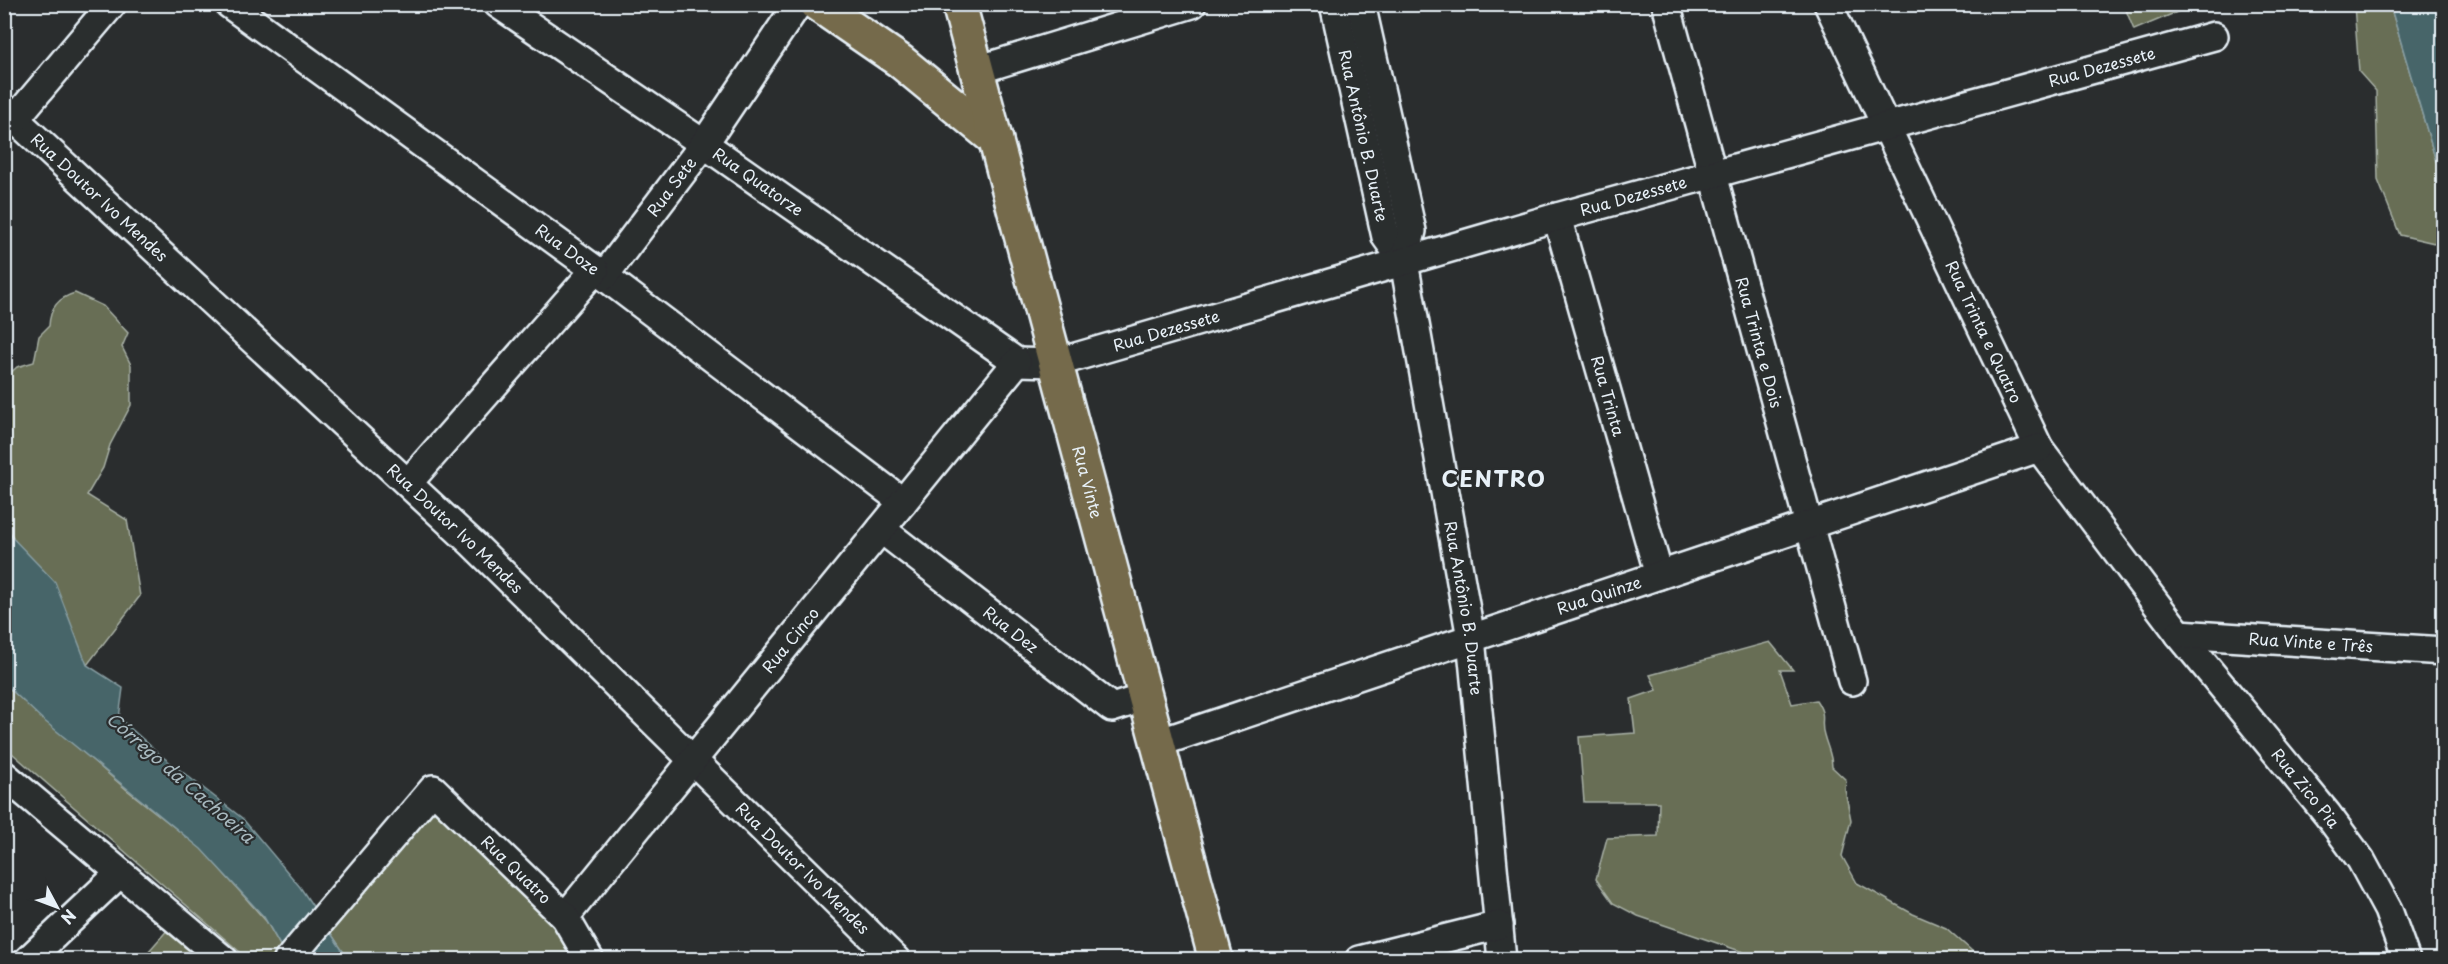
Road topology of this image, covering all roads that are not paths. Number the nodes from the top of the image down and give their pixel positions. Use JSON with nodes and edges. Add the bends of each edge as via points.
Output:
{"nodes":[{"id":1,"x":112,"y":4,"type":"edge"},
{"id":2,"x":229,"y":4,"type":"edge"},
{"id":3,"x":498,"y":4,"type":"edge"},
{"id":4,"x":798,"y":4,"type":"edge"},
{"id":5,"x":817,"y":4,"type":"edge"},
{"id":6,"x":959,"y":4,"type":"edge"},
{"id":7,"x":1192,"y":4,"type":"edge"},
{"id":8,"x":1334,"y":4,"type":"edge"},
{"id":9,"x":1361,"y":4,"type":"edge"},
{"id":10,"x":1666,"y":4,"type":"edge"},
{"id":11,"x":1828,"y":4,"type":"edge"},
{"id":12,"x":2214,"y":36,"type":"dead end"},
{"id":13,"x":900,"y":61,"type":"junction"},
{"id":14,"x":977,"y":70,"type":"junction"},
{"id":15,"x":10,"y":114,"type":"edge"},
{"id":16,"x":1886,"y":126,"type":"junction"},
{"id":17,"x":996,"y":140,"type":"junction"},
{"id":18,"x":704,"y":144,"type":"junction"},
{"id":19,"x":1713,"y":174,"type":"junction"},
{"id":20,"x":1557,"y":217,"type":"junction"},
{"id":21,"x":1404,"y":262,"type":"junction"},
{"id":22,"x":599,"y":273,"type":"junction"},
{"id":23,"x":1017,"y":362,"type":"junction"},
{"id":24,"x":1056,"y":363,"type":"junction"},
{"id":25,"x":2039,"y":448,"type":"junction"},
{"id":26,"x":408,"y":483,"type":"junction"},
{"id":27,"x":903,"y":502,"type":"junction"},
{"id":28,"x":1809,"y":525,"type":"junction"},
{"id":29,"x":881,"y":529,"type":"junction"},
{"id":30,"x":1659,"y":575,"type":"junction"},
{"id":31,"x":2179,"y":634,"type":"junction"},
{"id":32,"x":1471,"y":638,"type":"junction"},
{"id":33,"x":2444,"y":651,"type":"edge"},
{"id":34,"x":1852,"y":681,"type":"dead end"},
{"id":35,"x":1146,"y":697,"type":"junction"},
{"id":36,"x":1158,"y":743,"type":"junction"},
{"id":37,"x":693,"y":760,"type":"junction"},
{"id":38,"x":5,"y":776,"type":"edge"},
{"id":39,"x":120,"y":873,"type":"junction"},
{"id":40,"x":565,"y":917,"type":"junction"},
{"id":41,"x":1499,"y":925,"type":"junction"},
{"id":42,"x":28,"y":960,"type":"edge"},
{"id":43,"x":224,"y":960,"type":"edge"},
{"id":44,"x":288,"y":960,"type":"edge"},
{"id":45,"x":590,"y":960,"type":"edge"},
{"id":46,"x":896,"y":960,"type":"edge"},
{"id":47,"x":1216,"y":960,"type":"edge"},
{"id":48,"x":1359,"y":960,"type":"edge"},
{"id":49,"x":1502,"y":960,"type":"edge"},
{"id":50,"x":2406,"y":960,"type":"edge"}],
"edges":[{"from":1,"to":15,"type":"street"},
{"from":2,"to":22,"type":"street","name":"Rua Doze"},
{"from":3,"to":18,"type":"street","name":"Rua Quatorze"},
{"from":4,"to":18,"type":"street","name":"Rua Sete"},
{"from":5,"to":13,"type":"main road"},
{"from":6,"to":14,"type":"main road","name":"Rua Vinte"},
{"from":7,"to":14,"type":"street"},
{"from":8,"to":21,"type":"street","name":"Rua Antônio B. Duarte","via":[[1386,237]]},
{"from":9,"to":21,"type":"street","name":"Rua Antônio B. Duarte","via":[[1412,231]]},
{"from":10,"to":19,"type":"street","name":"Rua Trinta e Dois"},
{"from":11,"to":16,"type":"street","name":"Rua Trinta e Quatro"},
{"from":12,"to":16,"type":"street","name":"Rua Dezessete"},
{"from":13,"to":14,"type":"main road","via":[[938,71]]},
{"from":13,"to":17,"type":"main road"},
{"from":14,"to":17,"type":"main road","name":"Rua Vinte"},
{"from":15,"to":26,"type":"street","name":"Rua Doutor Ivo Mendes"},
{"from":16,"to":19,"type":"street","name":"Rua Dezessete"},
{"from":16,"to":25,"type":"street","name":"Rua Trinta e Quatro"},
{"from":17,"to":24,"type":"main road","name":"Rua Vinte"},
{"from":18,"to":22,"type":"street","name":"Rua Sete"},
{"from":18,"to":23,"type":"street","name":"Rua Quatorze"},
{"from":19,"to":20,"type":"street","name":"Rua Dezessete"},
{"from":19,"to":28,"type":"street","name":"Rua Trinta e Dois"},
{"from":20,"to":21,"type":"street","name":"Rua Dezessete"},
{"from":20,"to":30,"type":"street","name":"Rua Trinta"},
{"from":21,"to":24,"type":"street","name":"Rua Dezessete"},
{"from":21,"to":32,"type":"street","name":"Rua Antônio B. Duarte"},
{"from":22,"to":26,"type":"street","name":"Rua Sete"},
{"from":22,"to":27,"type":"street","name":"Rua Doze"},
{"from":23,"to":24,"type":"street","name":"Rua Dezessete"},
{"from":23,"to":27,"type":"street","name":"Rua Cinco"},
{"from":24,"to":35,"type":"main road","name":"Rua Vinte"},
{"from":25,"to":28,"type":"street","name":"Rua Quinze"},
{"from":25,"to":31,"type":"street","name":"Rua Trinta e Quatro"},
{"from":26,"to":37,"type":"street","name":"Rua Doutor Ivo Mendes"},
{"from":27,"to":29,"type":"street","name":"Rua Cinco"},
{"from":28,"to":30,"type":"street","name":"Rua Quinze"},
{"from":28,"to":34,"type":"street","name":"Rua Trinta e Dois"},
{"from":29,"to":35,"type":"street","name":"Rua Dez","via":[[1112,708]]},
{"from":29,"to":37,"type":"street","name":"Rua Cinco"},
{"from":30,"to":32,"type":"street","name":"Rua Quinze"},
{"from":31,"to":33,"type":"street","name":"Rua Vinte e Três"},
{"from":31,"to":50,"type":"street","name":"Rua Zico Pia","via":[[2361,860],[2388,910]]},
{"from":32,"to":36,"type":"street","name":"Rua Quinze"},
{"from":32,"to":41,"type":"street","name":"Rua Antônio B. Duarte"},
{"from":35,"to":36,"type":"main road","name":"Rua Vinte"},
{"from":36,"to":47,"type":"main road","name":"Rua Vinte"},
{"from":37,"to":40,"type":"street","name":"Rua Cinco"},
{"from":37,"to":46,"type":"street","name":"Rua Doutor Ivo Mendes"},
{"from":38,"to":39,"type":"street"},
{"from":39,"to":42,"type":"street"},
{"from":39,"to":43,"type":"street"},
{"from":40,"to":44,"type":"street","name":"Rua Quatro","via":[[433,789]]},
{"from":40,"to":45,"type":"street","name":"Rua Quatro"},
{"from":41,"to":48,"type":"street"},
{"from":41,"to":49,"type":"street","name":"Rua Antônio B. Duarte"}]}
